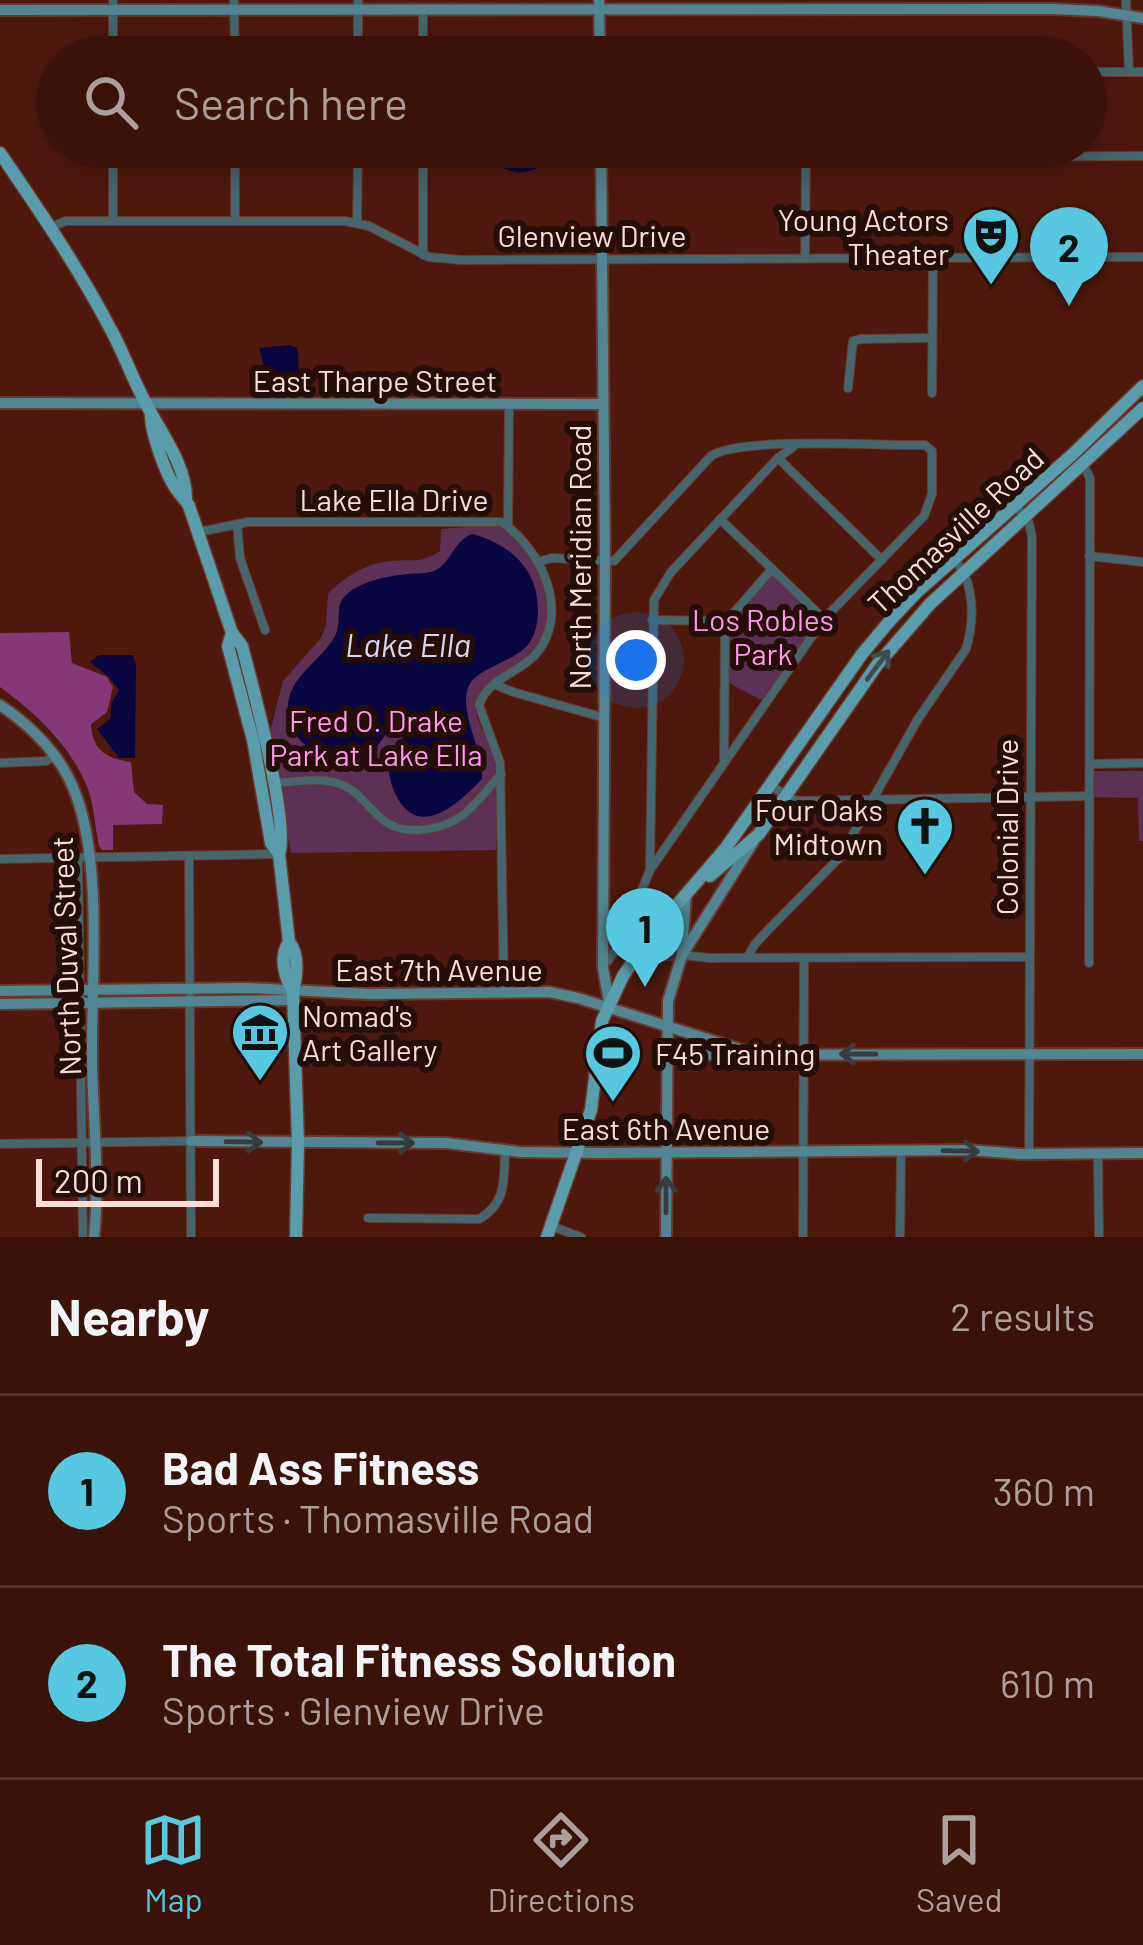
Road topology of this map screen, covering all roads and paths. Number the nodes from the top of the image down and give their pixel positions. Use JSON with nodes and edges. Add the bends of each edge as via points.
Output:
{"nodes":[{"id":1,"x":624,"y":0,"type":"edge"},
{"id":2,"x":1126,"y":0,"type":"edge"},
{"id":3,"x":113,"y":4,"type":"edge"},
{"id":4,"x":234,"y":4,"type":"edge"},
{"id":5,"x":599,"y":4,"type":"edge"},
{"id":6,"x":359,"y":5,"type":"edge"},
{"id":7,"x":896,"y":5,"type":"edge"},
{"id":8,"x":1054,"y":5,"type":"edge"},
{"id":9,"x":424,"y":9,"type":"junction"},
{"id":10,"x":0,"y":10,"type":"edge"},
{"id":11,"x":645,"y":10,"type":"junction"},
{"id":12,"x":1126,"y":14,"type":"junction"},
{"id":13,"x":1143,"y":18,"type":"edge"},
{"id":14,"x":113,"y":36,"type":"edge"},
{"id":15,"x":235,"y":36,"type":"edge"},
{"id":16,"x":358,"y":36,"type":"edge"},
{"id":17,"x":424,"y":36,"type":"edge"},
{"id":18,"x":600,"y":36,"type":"edge"},
{"id":19,"x":1107,"y":72,"type":"edge"},
{"id":20,"x":1129,"y":72,"type":"junction"},
{"id":21,"x":1143,"y":72,"type":"edge"},
{"id":22,"x":0,"y":153,"type":"edge"},
{"id":23,"x":1107,"y":156,"type":"edge"},
{"id":24,"x":1143,"y":156,"type":"edge"},
{"id":25,"x":113,"y":168,"type":"edge"},
{"id":26,"x":235,"y":168,"type":"edge"},
{"id":27,"x":358,"y":168,"type":"edge"},
{"id":28,"x":424,"y":168,"type":"edge"},
{"id":29,"x":601,"y":168,"type":"edge"},
{"id":30,"x":806,"y":168,"type":"edge"},
{"id":31,"x":113,"y":221,"type":"junction"},
{"id":32,"x":235,"y":221,"type":"junction"},
{"id":33,"x":357,"y":223,"type":"junction"},
{"id":34,"x":51,"y":227,"type":"junction"},
{"id":35,"x":424,"y":255,"type":"junction"},
{"id":36,"x":1143,"y":257,"type":"edge"},
{"id":37,"x":806,"y":258,"type":"junction"},
{"id":38,"x":933,"y":258,"type":"junction"},
{"id":39,"x":602,"y":259,"type":"junction"},
{"id":40,"x":932,"y":338,"type":"junction"},
{"id":41,"x":1143,"y":386,"type":"edge"},
{"id":42,"x":848,"y":388,"type":"dead end"},
{"id":43,"x":932,"y":393,"type":"dead end"},
{"id":44,"x":1130,"y":399,"type":"junction"},
{"id":45,"x":0,"y":403,"type":"edge"},
{"id":46,"x":509,"y":404,"type":"junction"},
{"id":47,"x":602,"y":404,"type":"junction"},
{"id":48,"x":149,"y":409,"type":"junction"},
{"id":49,"x":1142,"y":410,"type":"edge"},
{"id":50,"x":796,"y":446,"type":"junction"},
{"id":51,"x":1086,"y":454,"type":"junction"},
{"id":52,"x":778,"y":458,"type":"junction"},
{"id":53,"x":1015,"y":505,"type":"junction"},
{"id":54,"x":1025,"y":518,"type":"junction"},
{"id":55,"x":720,"y":519,"type":"junction"},
{"id":56,"x":237,"y":524,"type":"junction"},
{"id":57,"x":508,"y":526,"type":"junction"},
{"id":58,"x":199,"y":532,"type":"junction"},
{"id":59,"x":1089,"y":556,"type":"junction"},
{"id":60,"x":953,"y":558,"type":"junction"},
{"id":61,"x":882,"y":560,"type":"junction"},
{"id":62,"x":605,"y":561,"type":"junction"},
{"id":63,"x":538,"y":562,"type":"junction"},
{"id":64,"x":1143,"y":562,"type":"edge"},
{"id":65,"x":772,"y":569,"type":"junction"},
{"id":66,"x":965,"y":571,"type":"junction"},
{"id":67,"x":652,"y":620,"type":"junction"},
{"id":68,"x":824,"y":620,"type":"junction"},
{"id":69,"x":726,"y":621,"type":"junction"},
{"id":70,"x":265,"y":630,"type":"dead end"},
{"id":71,"x":494,"y":684,"type":"junction"},
{"id":72,"x":827,"y":704,"type":"junction"},
{"id":73,"x":0,"y":705,"type":"edge"},
{"id":74,"x":843,"y":713,"type":"junction"},
{"id":75,"x":604,"y":718,"type":"junction"},
{"id":76,"x":55,"y":755,"type":"junction"},
{"id":77,"x":0,"y":763,"type":"edge"},
{"id":78,"x":1143,"y":763,"type":"edge"},
{"id":79,"x":1090,"y":764,"type":"junction"},
{"id":80,"x":724,"y":765,"type":"junction"},
{"id":81,"x":501,"y":774,"type":"junction"},
{"id":82,"x":267,"y":783,"type":"junction"},
{"id":83,"x":771,"y":786,"type":"junction"},
{"id":84,"x":786,"y":796,"type":"junction"},
{"id":85,"x":1031,"y":796,"type":"junction"},
{"id":86,"x":1089,"y":796,"type":"junction"},
{"id":87,"x":871,"y":800,"type":"junction"},
{"id":88,"x":759,"y":834,"type":"junction"},
{"id":89,"x":279,"y":854,"type":"junction"},
{"id":90,"x":188,"y":856,"type":"junction"},
{"id":91,"x":84,"y":858,"type":"junction"},
{"id":92,"x":0,"y":859,"type":"edge"},
{"id":93,"x":650,"y":870,"type":"junction"},
{"id":94,"x":686,"y":896,"type":"junction"},
{"id":95,"x":604,"y":914,"type":"junction"},
{"id":96,"x":631,"y":916,"type":"junction"},
{"id":97,"x":682,"y":955,"type":"junction"},
{"id":98,"x":1029,"y":957,"type":"junction"},
{"id":99,"x":747,"y":958,"type":"junction"},
{"id":100,"x":804,"y":958,"type":"junction"},
{"id":101,"x":1089,"y":963,"type":"dead end"},
{"id":102,"x":603,"y":965,"type":"junction"},
{"id":103,"x":623,"y":976,"type":"junction"},
{"id":104,"x":0,"y":991,"type":"edge"},
{"id":105,"x":504,"y":992,"type":"junction"},
{"id":106,"x":568,"y":994,"type":"junction"},
{"id":107,"x":190,"y":995,"type":"junction"},
{"id":108,"x":293,"y":996,"type":"junction"},
{"id":109,"x":16,"y":997,"type":"junction"},
{"id":110,"x":86,"y":997,"type":"junction"},
{"id":111,"x":0,"y":1004,"type":"edge"},
{"id":112,"x":610,"y":1008,"type":"junction"},
{"id":113,"x":666,"y":1025,"type":"junction"},
{"id":114,"x":752,"y":1053,"type":"junction"},
{"id":115,"x":1030,"y":1053,"type":"junction"},
{"id":116,"x":803,"y":1054,"type":"junction"},
{"id":117,"x":1143,"y":1054,"type":"edge"},
{"id":118,"x":666,"y":1055,"type":"junction"},
{"id":119,"x":94,"y":1142,"type":"junction"},
{"id":120,"x":190,"y":1142,"type":"junction"},
{"id":121,"x":80,"y":1143,"type":"junction"},
{"id":122,"x":298,"y":1143,"type":"junction"},
{"id":123,"x":0,"y":1144,"type":"edge"},
{"id":124,"x":505,"y":1150,"type":"junction"},
{"id":125,"x":802,"y":1151,"type":"junction"},
{"id":126,"x":901,"y":1151,"type":"junction"},
{"id":127,"x":577,"y":1153,"type":"junction"},
{"id":128,"x":666,"y":1153,"type":"junction"},
{"id":129,"x":1143,"y":1153,"type":"edge"},
{"id":130,"x":1029,"y":1154,"type":"junction"},
{"id":131,"x":1098,"y":1154,"type":"junction"},
{"id":132,"x":368,"y":1219,"type":"dead end"},
{"id":133,"x":549,"y":1231,"type":"edge"},
{"id":134,"x":83,"y":1237,"type":"edge"},
{"id":135,"x":94,"y":1237,"type":"edge"},
{"id":136,"x":191,"y":1237,"type":"edge"},
{"id":137,"x":296,"y":1237,"type":"edge"},
{"id":138,"x":581,"y":1237,"type":"edge"},
{"id":139,"x":666,"y":1237,"type":"edge"},
{"id":140,"x":803,"y":1237,"type":"edge"},
{"id":141,"x":900,"y":1237,"type":"edge"},
{"id":142,"x":1099,"y":1237,"type":"edge"}],
"edges":[{"from":1,"to":11,"type":"street"},
{"from":2,"to":12,"type":"street"},
{"from":3,"to":4,"type":"street"},
{"from":3,"to":10,"type":"street"},
{"from":3,"to":14,"type":"street"},
{"from":4,"to":6,"type":"street"},
{"from":4,"to":15,"type":"street"},
{"from":5,"to":9,"type":"street"},
{"from":5,"to":11,"type":"street"},
{"from":5,"to":18,"type":"street"},
{"from":6,"to":9,"type":"street"},
{"from":6,"to":16,"type":"street"},
{"from":7,"to":8,"type":"street"},
{"from":7,"to":11,"type":"street"},
{"from":8,"to":12,"type":"street"},
{"from":9,"to":17,"type":"street"},
{"from":12,"to":13,"type":"street"},
{"from":12,"to":20,"type":"street"},
{"from":19,"to":20,"type":"street"},
{"from":20,"to":21,"type":"street"},
{"from":22,"to":34,"type":"main road"},
{"from":23,"to":24,"type":"street"},
{"from":25,"to":31,"type":"street"},
{"from":26,"to":32,"type":"street"},
{"from":27,"to":33,"type":"street"},
{"from":28,"to":35,"type":"street"},
{"from":29,"to":39,"type":"street","name":"North Meridian Road"},
{"from":30,"to":37,"type":"street"},
{"from":31,"to":32,"type":"street","name":"Glenview Drive"},
{"from":31,"to":34,"type":"street","name":"Glenview Drive"},
{"from":32,"to":33,"type":"street","name":"Glenview Drive"},
{"from":33,"to":35,"type":"street","name":"Glenview Drive"},
{"from":34,"to":48,"type":"main road"},
{"from":35,"to":39,"type":"street","name":"Glenview Drive"},
{"from":36,"to":38,"type":"street","name":"Glenview Drive"},
{"from":37,"to":38,"type":"street","name":"Glenview Drive"},
{"from":37,"to":39,"type":"street","name":"Glenview Drive"},
{"from":38,"to":40,"type":"street"},
{"from":39,"to":47,"type":"street","name":"North Meridian Road"},
{"from":40,"to":42,"type":"street","via":[[853,341]]},
{"from":40,"to":43,"type":"street"},
{"from":41,"to":44,"type":"main road","name":"Thomasville Road"},
{"from":44,"to":49,"type":"main road"},
{"from":44,"to":51,"type":"main road","name":"Thomasville Road"},
{"from":45,"to":48,"type":"street","name":"East Tharpe Street"},
{"from":46,"to":47,"type":"street","name":"East Tharpe Street"},
{"from":46,"to":48,"type":"street","name":"East Tharpe Street"},
{"from":46,"to":57,"type":"street"},
{"from":47,"to":62,"type":"street","name":"North Meridian Road"},
{"from":48,"to":58,"type":"main road","via":[[150,429]]},
{"from":49,"to":51,"type":"main road","name":"Thomasville Road"},
{"from":50,"to":52,"type":"street"},
{"from":50,"to":61,"type":"street","via":[[930,447],[928,508]]},
{"from":50,"to":62,"type":"street","via":[[718,451],[614,561]]},
{"from":51,"to":53,"type":"main road","name":"Thomasville Road"},
{"from":51,"to":54,"type":"main road","name":"Thomasville Road"},
{"from":51,"to":59,"type":"street"},
{"from":52,"to":55,"type":"street"},
{"from":52,"to":61,"type":"street"},
{"from":53,"to":54,"type":"street"},
{"from":53,"to":60,"type":"main road","name":"Thomasville Road"},
{"from":54,"to":66,"type":"main road","name":"Thomasville Road"},
{"from":54,"to":85,"type":"street","name":"Colonial Drive"},
{"from":55,"to":65,"type":"street"},
{"from":55,"to":67,"type":"street","via":[[662,583]]},
{"from":56,"to":57,"type":"street","name":"Lake Ella Drive"},
{"from":56,"to":58,"type":"street","name":"Lake Ella Drive"},
{"from":56,"to":70,"type":"street"},
{"from":57,"to":63,"type":"street","name":"Lake Ella Drive"},
{"from":58,"to":82,"type":"main road","via":[[247,664]]},
{"from":59,"to":64,"type":"street"},
{"from":59,"to":79,"type":"street"},
{"from":60,"to":66,"type":"street"},
{"from":60,"to":72,"type":"main road","name":"Thomasville Road","via":[[888,623]]},
{"from":61,"to":68,"type":"street"},
{"from":62,"to":63,"type":"street"},
{"from":62,"to":75,"type":"street","name":"North Meridian Road"},
{"from":63,"to":71,"type":"street","name":"Lake Ella Drive","via":[[551,602],[549,628],[534,656]]},
{"from":65,"to":68,"type":"street"},
{"from":65,"to":69,"type":"street"},
{"from":74,"to":66,"type":"main road","name":"Thomasville Road","one_way":true,"via":[[905,630]]},
{"from":66,"to":87,"type":"street","via":[[966,649]]},
{"from":67,"to":69,"type":"street"},
{"from":67,"to":93,"type":"street"},
{"from":68,"to":80,"type":"street"},
{"from":69,"to":80,"type":"street"},
{"from":71,"to":75,"type":"street"},
{"from":71,"to":81,"type":"street","via":[[480,712]]},
{"from":72,"to":74,"type":"main road"},
{"from":72,"to":83,"type":"main road","name":"Thomasville Road"},
{"from":73,"to":76,"type":"street","name":"North Duval Street"},
{"from":74,"to":84,"type":"main road","name":"Thomasville Road"},
{"from":75,"to":95,"type":"street","name":"North Meridian Road"},
{"from":76,"to":77,"type":"street"},
{"from":76,"to":91,"type":"street","name":"North Duval Street","via":[[77,796]]},
{"from":78,"to":79,"type":"street"},
{"from":79,"to":86,"type":"street"},
{"from":80,"to":93,"type":"street"},
{"from":81,"to":82,"type":"street","via":[[457,821],[409,830],[391,826],[342,784]]},
{"from":81,"to":105,"type":"street"},
{"from":82,"to":89,"type":"main road"},
{"from":83,"to":84,"type":"street"},
{"from":83,"to":94,"type":"main road","name":"Thomasville Road"},
{"from":84,"to":87,"type":"street"},
{"from":84,"to":88,"type":"main road","name":"Thomasville Road"},
{"from":85,"to":86,"type":"street"},
{"from":85,"to":87,"type":"street"},
{"from":85,"to":98,"type":"street","name":"Colonial Drive"},
{"from":86,"to":101,"type":"street"},
{"from":87,"to":99,"type":"street","via":[[840,857]]},
{"from":88,"to":94,"type":"main road","name":"Thomasville Road"},
{"from":88,"to":97,"type":"street"},
{"from":89,"to":90,"type":"street"},
{"from":89,"to":108,"type":"main road","via":[[295,950]]},
{"from":90,"to":91,"type":"street"},
{"from":90,"to":107,"type":"street"},
{"from":91,"to":92,"type":"street"},
{"from":91,"to":110,"type":"street","name":"North Duval Street"},
{"from":93,"to":96,"type":"street"},
{"from":94,"to":97,"type":"street"},
{"from":94,"to":103,"type":"main road","name":"Thomasville Road"},
{"from":95,"to":96,"type":"street"},
{"from":95,"to":102,"type":"street","name":"North Meridian Road"},
{"from":96,"to":102,"type":"street"},
{"from":97,"to":99,"type":"street"},
{"from":97,"to":113,"type":"street"},
{"from":98,"to":100,"type":"street"},
{"from":98,"to":115,"type":"street","name":"Colonial Drive"},
{"from":99,"to":100,"type":"street"},
{"from":100,"to":116,"type":"street"},
{"from":102,"to":103,"type":"street"},
{"from":102,"to":106,"type":"street","via":[[596,990]]},
{"from":102,"to":112,"type":"street","name":"North Meridian Road"},
{"from":103,"to":112,"type":"main road","name":"Thomasville Road"},
{"from":104,"to":109,"type":"street"},
{"from":105,"to":106,"type":"street","name":"East 7th Avenue"},
{"from":105,"to":108,"type":"street","name":"East 7th Avenue"},
{"from":106,"to":112,"type":"street","name":"East 7th Avenue"},
{"from":107,"to":108,"type":"street","name":"East 7th Avenue"},
{"from":107,"to":110,"type":"street","name":"East 7th Avenue"},
{"from":107,"to":120,"type":"street"},
{"from":108,"to":122,"type":"main road"},
{"from":109,"to":110,"type":"street","name":"East 7th Avenue"},
{"from":109,"to":111,"type":"street"},
{"from":110,"to":119,"type":"street","name":"North Duval Street"},
{"from":110,"to":121,"type":"street","name":"North Duval Street"},
{"from":112,"to":113,"type":"street","name":"East 7th Avenue"},
{"from":112,"to":127,"type":"main road","name":"Thomasville Road"},
{"from":113,"to":114,"type":"street","name":"East 7th Avenue"},
{"from":113,"to":118,"type":"street"},
{"from":114,"to":116,"type":"street","name":"East 7th Avenue"},
{"from":114,"to":118,"type":"street","name":"East 7th Avenue"},
{"from":115,"to":116,"type":"street","name":"East 7th Avenue","one_way":true},
{"from":115,"to":117,"type":"street","name":"East 7th Avenue"},
{"from":115,"to":130,"type":"street","name":"Colonial Drive"},
{"from":116,"to":125,"type":"street"},
{"from":118,"to":128,"type":"street"},
{"from":119,"to":120,"type":"street"},
{"from":119,"to":121,"type":"street"},
{"from":119,"to":135,"type":"street","name":"North Duval Street"},
{"from":120,"to":122,"type":"street","name":"East 6th Avenue","one_way":true},
{"from":120,"to":136,"type":"street"},
{"from":121,"to":123,"type":"street"},
{"from":121,"to":134,"type":"street","name":"North Duval Street"},
{"from":122,"to":124,"type":"street","name":"East 6th Avenue","one_way":true},
{"from":122,"to":137,"type":"main road"},
{"from":124,"to":127,"type":"street","name":"East 6th Avenue"},
{"from":124,"to":132,"type":"street","via":[[500,1200],[479,1219]]},
{"from":125,"to":126,"type":"street","name":"East 6th Avenue"},
{"from":125,"to":128,"type":"street","name":"East 6th Avenue"},
{"from":125,"to":140,"type":"street"},
{"from":126,"to":130,"type":"street","name":"East 6th Avenue","one_way":true},
{"from":126,"to":141,"type":"street"},
{"from":127,"to":128,"type":"street","name":"East 6th Avenue"},
{"from":127,"to":133,"type":"main road","name":"Thomasville Road"},
{"from":139,"to":128,"type":"street","one_way":true},
{"from":129,"to":131,"type":"street","name":"East 6th Avenue"},
{"from":130,"to":131,"type":"street","name":"East 6th Avenue"},
{"from":131,"to":142,"type":"street"},
{"from":133,"to":138,"type":"street"}]}
